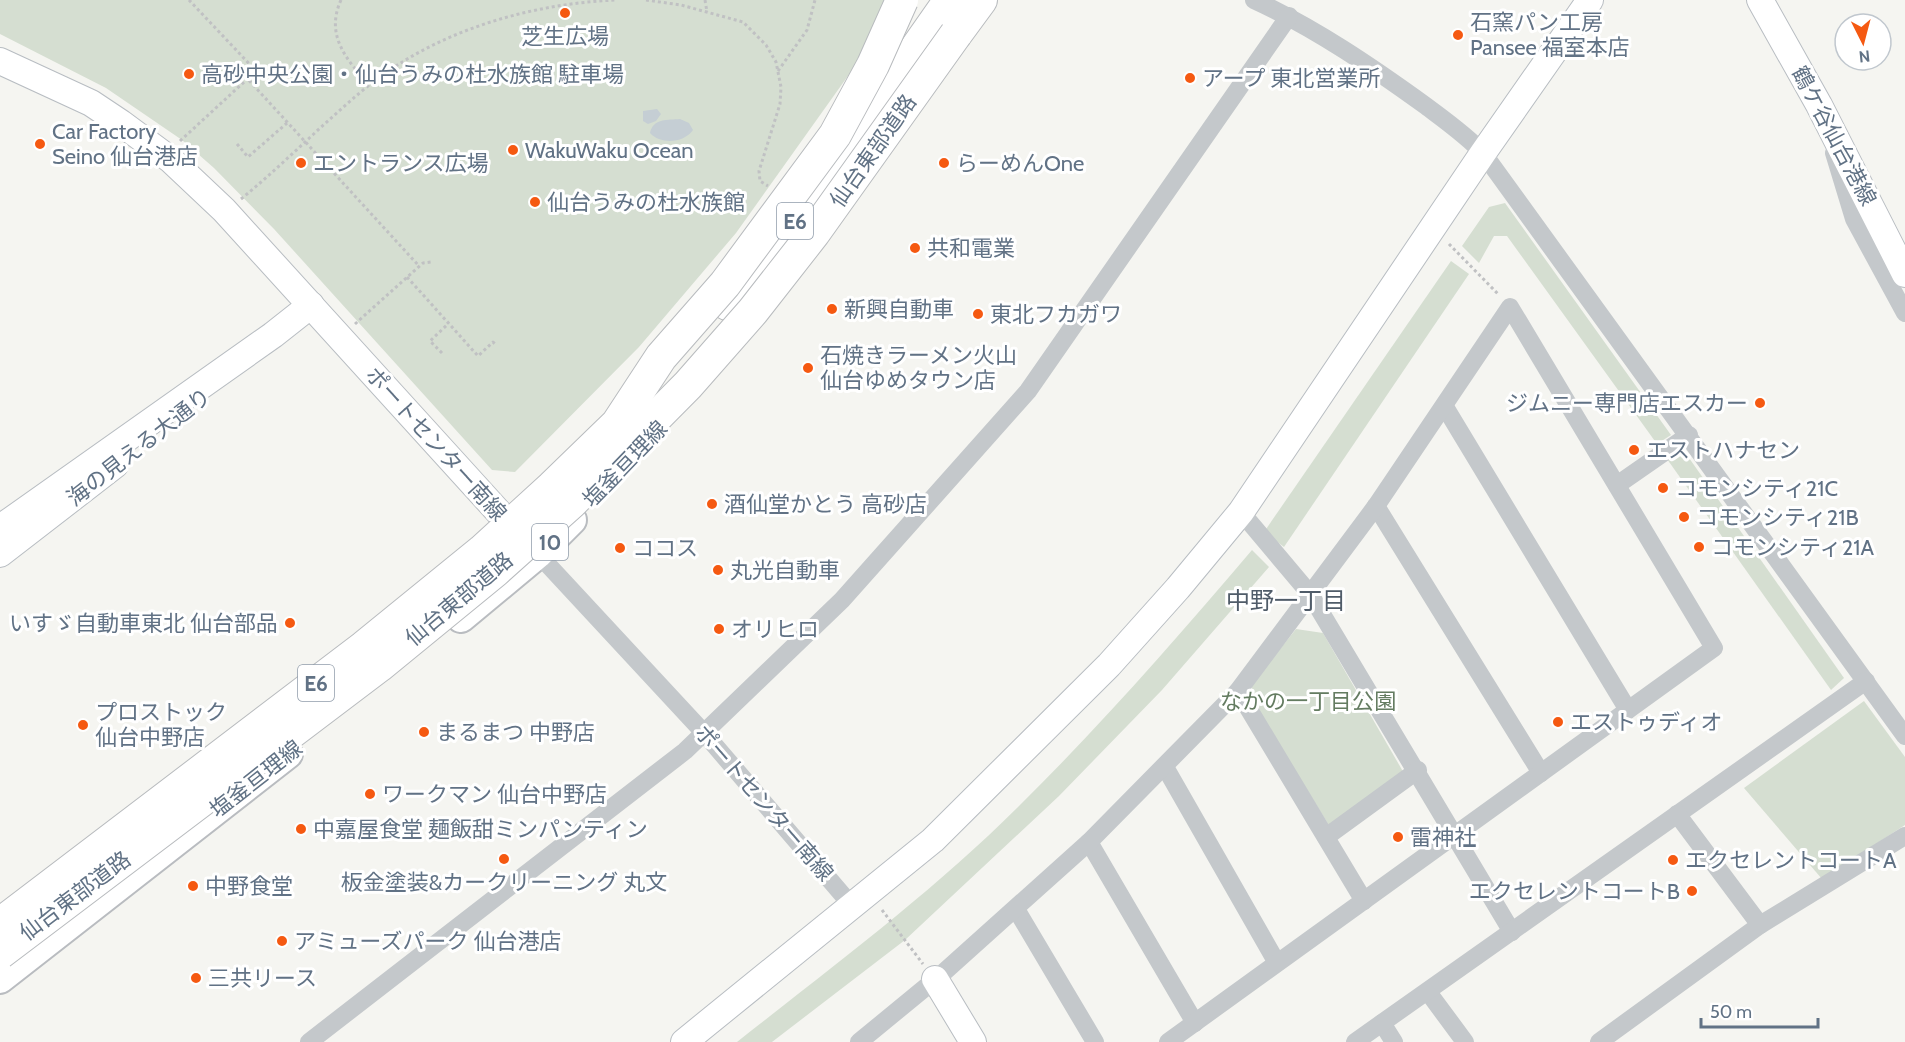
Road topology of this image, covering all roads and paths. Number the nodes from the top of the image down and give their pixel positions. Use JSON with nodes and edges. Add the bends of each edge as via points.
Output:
{"nodes":[{"id":1,"x":189,"y":0,"type":"edge"},
{"id":2,"x":341,"y":0,"type":"edge"},
{"id":3,"x":615,"y":0,"type":"edge"},
{"id":4,"x":646,"y":0,"type":"edge"},
{"id":5,"x":705,"y":0,"type":"edge"},
{"id":6,"x":815,"y":0,"type":"edge"},
{"id":7,"x":902,"y":0,"type":"edge"},
{"id":8,"x":942,"y":0,"type":"edge"},
{"id":9,"x":950,"y":0,"type":"edge"},
{"id":10,"x":980,"y":0,"type":"edge"},
{"id":11,"x":995,"y":0,"type":"edge"},
{"id":12,"x":1254,"y":0,"type":"edge"},
{"id":13,"x":1590,"y":0,"type":"edge"},
{"id":14,"x":1760,"y":0,"type":"edge"},
{"id":15,"x":1777,"y":0,"type":"edge"},
{"id":16,"x":707,"y":12,"type":"junction"},
{"id":17,"x":1288,"y":16,"type":"junction"},
{"id":18,"x":0,"y":61,"type":"edge"},
{"id":19,"x":778,"y":71,"type":"junction"},
{"id":20,"x":247,"y":77,"type":"junction"},
{"id":21,"x":370,"y":85,"type":"junction"},
{"id":22,"x":1819,"y":105,"type":"junction"},
{"id":23,"x":287,"y":123,"type":"junction"},
{"id":24,"x":178,"y":142,"type":"dead end"},
{"id":25,"x":305,"y":142,"type":"junction"},
{"id":26,"x":237,"y":144,"type":"dead end"},
{"id":27,"x":1483,"y":153,"type":"junction"},
{"id":28,"x":775,"y":190,"type":"dead end"},
{"id":29,"x":241,"y":199,"type":"dead end"},
{"id":30,"x":1905,"y":236,"type":"edge"},
{"id":31,"x":1449,"y":244,"type":"dead end"},
{"id":32,"x":431,"y":262,"type":"dead end"},
{"id":33,"x":419,"y":266,"type":"junction"},
{"id":34,"x":1905,"y":274,"type":"edge"},
{"id":35,"x":407,"y":277,"type":"junction"},
{"id":36,"x":311,"y":305,"type":"junction"},
{"id":37,"x":1510,"y":307,"type":"junction"},
{"id":38,"x":1905,"y":313,"type":"edge"},
{"id":39,"x":448,"y":324,"type":"junction"},
{"id":40,"x":353,"y":325,"type":"dead end"},
{"id":41,"x":273,"y":335,"type":"junction"},
{"id":42,"x":496,"y":345,"type":"dead end"},
{"id":43,"x":442,"y":353,"type":"dead end"},
{"id":44,"x":1445,"y":407,"type":"junction"},
{"id":45,"x":617,"y":424,"type":"junction"},
{"id":46,"x":1689,"y":435,"type":"junction"},
{"id":47,"x":1617,"y":485,"type":"junction"},
{"id":48,"x":1376,"y":506,"type":"junction"},
{"id":49,"x":1241,"y":512,"type":"junction"},
{"id":50,"x":505,"y":522,"type":"junction"},
{"id":51,"x":0,"y":528,"type":"edge"},
{"id":52,"x":0,"y":554,"type":"edge"},
{"id":53,"x":538,"y":554,"type":"junction"},
{"id":54,"x":1310,"y":594,"type":"junction"},
{"id":55,"x":1866,"y":681,"type":"junction"},
{"id":56,"x":1238,"y":691,"type":"junction"},
{"id":57,"x":1628,"y":710,"type":"junction"},
{"id":58,"x":705,"y":734,"type":"junction"},
{"id":59,"x":1905,"y":736,"type":"edge"},
{"id":60,"x":1165,"y":767,"type":"junction"},
{"id":61,"x":1418,"y":771,"type":"junction"},
{"id":62,"x":1541,"y":773,"type":"junction"},
{"id":63,"x":1677,"y":814,"type":"junction"},
{"id":64,"x":1455,"y":835,"type":"junction"},
{"id":65,"x":1905,"y":836,"type":"edge"},
{"id":66,"x":1326,"y":837,"type":"junction"},
{"id":67,"x":1089,"y":842,"type":"junction"},
{"id":68,"x":1364,"y":901,"type":"junction"},
{"id":69,"x":853,"y":907,"type":"junction"},
{"id":70,"x":1016,"y":909,"type":"junction"},
{"id":71,"x":882,"y":910,"type":"dead end"},
{"id":72,"x":0,"y":912,"type":"edge"},
{"id":73,"x":0,"y":924,"type":"edge"},
{"id":74,"x":1760,"y":925,"type":"junction"},
{"id":75,"x":1512,"y":932,"type":"junction"},
{"id":76,"x":0,"y":953,"type":"edge"},
{"id":77,"x":1277,"y":963,"type":"junction"},
{"id":78,"x":0,"y":979,"type":"edge"},
{"id":79,"x":935,"y":979,"type":"junction"},
{"id":80,"x":1428,"y":992,"type":"junction"},
{"id":81,"x":1195,"y":1023,"type":"junction"},
{"id":82,"x":1382,"y":1023,"type":"junction"},
{"id":83,"x":309,"y":1042,"type":"edge"},
{"id":84,"x":684,"y":1042,"type":"edge"},
{"id":85,"x":859,"y":1042,"type":"edge"},
{"id":86,"x":973,"y":1042,"type":"edge"},
{"id":87,"x":1095,"y":1042,"type":"edge"},
{"id":88,"x":1168,"y":1042,"type":"edge"},
{"id":89,"x":1355,"y":1042,"type":"edge"},
{"id":90,"x":1394,"y":1042,"type":"edge"},
{"id":91,"x":1465,"y":1042,"type":"edge"},
{"id":92,"x":1599,"y":1042,"type":"edge"}],
"edges":[{"from":1,"to":20,"type":"path","via":[[256,71]]},
{"from":2,"to":21,"type":"path","via":[[334,22],[337,39]]},
{"from":3,"to":21,"type":"path","via":[[515,14],[436,44]]},
{"from":4,"to":16,"type":"path"},
{"from":5,"to":16,"type":"path"},
{"from":6,"to":19,"type":"path","via":[[807,30]]},
{"from":7,"to":45,"type":"highway","bridge":true,"via":[[873,66],[835,135],[725,284],[661,357]]},
{"from":8,"to":50,"type":"main road","name":"塩釜亘理線","number":"10","via":[[718,302],[540,491]]},
{"from":9,"to":45,"type":"highway","name":"仙台東部道路","number":"E6","bridge":true,"via":[[793,224],[726,305]]},
{"from":10,"to":76,"type":"highway","name":"仙台東部道路","number":"E6","bridge":true,"via":[[814,233],[753,311],[680,393],[572,502],[379,666]]},
{"from":11,"to":53,"type":"main road","name":"塩釜亘理線","number":"10","via":[[843,214],[672,415]]},
{"from":12,"to":17,"type":"street"},
{"from":13,"to":27,"type":"street"},
{"from":14,"to":22,"type":"street","name":"鶴ケ谷仙台港線"},
{"from":15,"to":30,"type":"street","name":"鶴ケ谷仙台港線"},
{"from":16,"to":19,"type":"path","via":[[743,22],[765,45]]},
{"from":17,"to":27,"type":"street","via":[[1395,83]]},
{"from":17,"to":58,"type":"street","via":[[1028,391],[842,600]]},
{"from":18,"to":36,"type":"street","name":"ポートセンター南線","via":[[91,103],[171,160],[224,210]]},
{"from":19,"to":28,"type":"path","via":[[780,104],[758,175],[760,181]]},
{"from":20,"to":23,"type":"path"},
{"from":20,"to":24,"type":"path"},
{"from":21,"to":25,"type":"path"},
{"from":22,"to":34,"type":"street","name":"鶴ケ谷仙台港線"},
{"from":22,"to":38,"type":"street","via":[[1854,219]]},
{"from":23,"to":25,"type":"path"},
{"from":23,"to":26,"type":"path","via":[[248,157]]},
{"from":25,"to":29,"type":"path"},
{"from":25,"to":33,"type":"path"},
{"from":27,"to":46,"type":"street"},
{"from":27,"to":49,"type":"street"},
{"from":31,"to":37,"type":"path"},
{"from":32,"to":33,"type":"path"},
{"from":33,"to":35,"type":"path"},
{"from":35,"to":39,"type":"path"},
{"from":35,"to":40,"type":"path"},
{"from":36,"to":41,"type":"street"},
{"from":36,"to":50,"type":"street","name":"ポートセンター南線"},
{"from":37,"to":44,"type":"street"},
{"from":37,"to":47,"type":"street"},
{"from":39,"to":42,"type":"path","via":[[478,356],[494,342]]},
{"from":39,"to":43,"type":"path","via":[[430,341]]},
{"from":41,"to":51,"type":"street"},
{"from":41,"to":52,"type":"street","name":"海の見える大通り","via":[[216,388]]},
{"from":44,"to":48,"type":"street"},
{"from":44,"to":57,"type":"street"},
{"from":45,"to":73,"type":"highway","name":"仙台東部道路","number":"E6","bridge":true,"via":[[482,551]]},
{"from":46,"to":47,"type":"street"},
{"from":46,"to":55,"type":"street"},
{"from":47,"to":57,"type":"street","via":[[1714,648]]},
{"from":48,"to":54,"type":"street"},
{"from":48,"to":62,"type":"street"},
{"from":49,"to":54,"type":"street"},
{"from":49,"to":69,"type":"street","via":[[1109,664],[933,840]]},
{"from":50,"to":53,"type":"street","name":"ポートセンター南線"},
{"from":50,"to":72,"type":"main road","name":"塩釜亘理線","number":"10","via":[[327,672]]},
{"from":53,"to":58,"type":"street","name":"ポートセンター南線"},
{"from":53,"to":78,"type":"main road","name":"塩釜亘理線","number":"10","via":[[438,637]]},
{"from":54,"to":56,"type":"street"},
{"from":54,"to":61,"type":"street"},
{"from":55,"to":59,"type":"street"},
{"from":55,"to":63,"type":"street"},
{"from":56,"to":60,"type":"street"},
{"from":56,"to":66,"type":"street"},
{"from":57,"to":62,"type":"street"},
{"from":58,"to":69,"type":"street","name":"ポートセンター南線"},
{"from":58,"to":83,"type":"street"},
{"from":60,"to":67,"type":"street"},
{"from":60,"to":77,"type":"street"},
{"from":61,"to":64,"type":"street"},
{"from":61,"to":66,"type":"street"},
{"from":62,"to":64,"type":"street"},
{"from":63,"to":74,"type":"street"},
{"from":63,"to":75,"type":"street"},
{"from":64,"to":68,"type":"street"},
{"from":64,"to":75,"type":"street"},
{"from":65,"to":74,"type":"street"},
{"from":66,"to":68,"type":"street"},
{"from":67,"to":70,"type":"street"},
{"from":67,"to":81,"type":"street"},
{"from":68,"to":77,"type":"street"},
{"from":69,"to":84,"type":"street"},
{"from":70,"to":79,"type":"street"},
{"from":70,"to":87,"type":"street"},
{"from":71,"to":79,"type":"path"},
{"from":74,"to":92,"type":"street"},
{"from":75,"to":80,"type":"street"},
{"from":77,"to":81,"type":"street"},
{"from":79,"to":85,"type":"street"},
{"from":79,"to":86,"type":"street"},
{"from":80,"to":82,"type":"street"},
{"from":80,"to":91,"type":"street"},
{"from":81,"to":88,"type":"street"},
{"from":82,"to":89,"type":"street"},
{"from":82,"to":90,"type":"street"}]}
